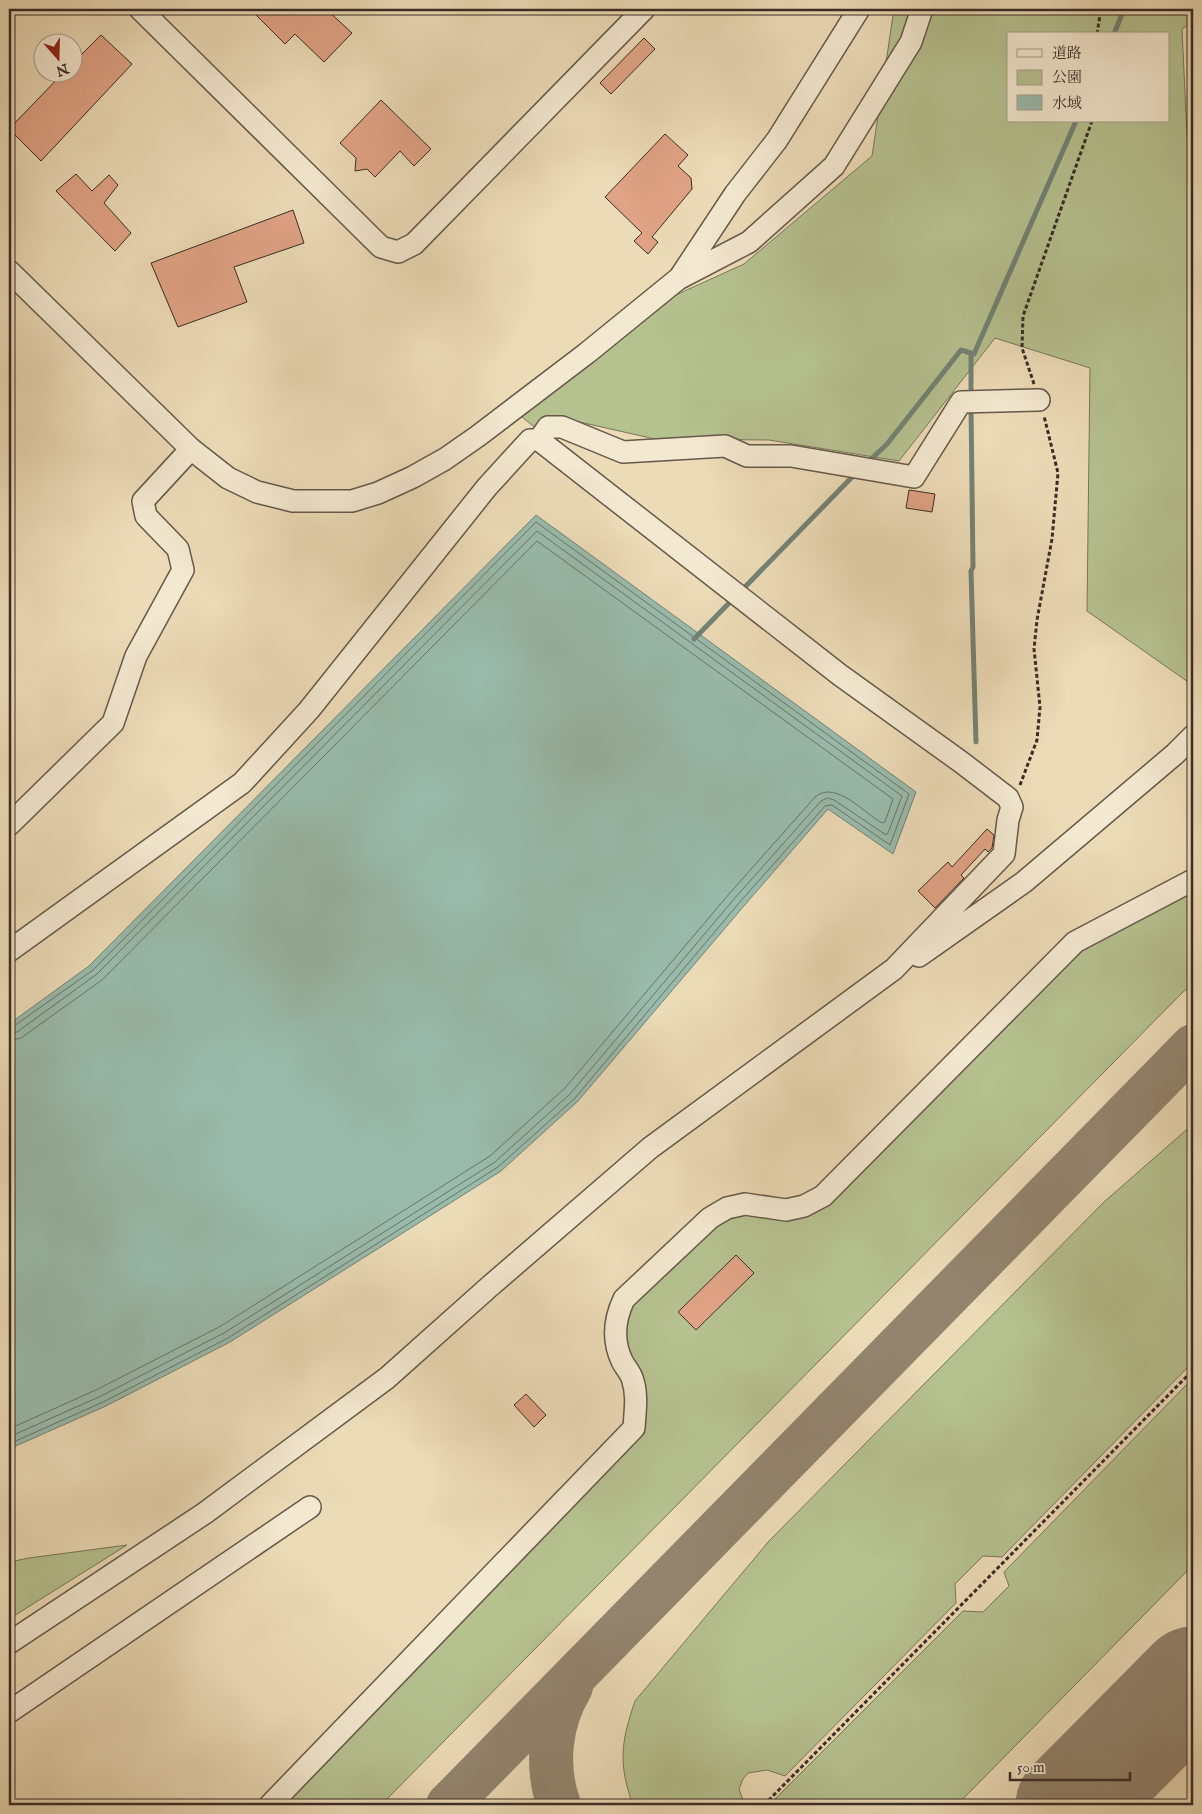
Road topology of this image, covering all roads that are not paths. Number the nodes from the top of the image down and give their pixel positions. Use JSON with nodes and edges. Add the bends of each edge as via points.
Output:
{"nodes":[{"id":1,"x":140,"y":9,"type":"edge"},
{"id":2,"x":644,"y":9,"type":"edge"},
{"id":3,"x":859,"y":9,"type":"edge"},
{"id":4,"x":922,"y":9,"type":"edge"},
{"id":5,"x":9,"y":271,"type":"edge"},
{"id":6,"x":678,"y":279,"type":"junction"},
{"id":7,"x":1039,"y":400,"type":"road end"},
{"id":8,"x":539,"y":440,"type":"junction"},
{"id":9,"x":191,"y":450,"type":"junction"},
{"id":10,"x":1193,"y":736,"type":"edge"},
{"id":11,"x":9,"y":825,"type":"edge"},
{"id":12,"x":1193,"y":880,"type":"edge"},
{"id":13,"x":9,"y":951,"type":"edge"},
{"id":14,"x":650,"y":1148,"type":"junction"},
{"id":15,"x":310,"y":1507,"type":"dead end"},
{"id":16,"x":9,"y":1643,"type":"edge"},
{"id":17,"x":9,"y":1712,"type":"edge"},
{"id":18,"x":270,"y":1805,"type":"edge"}],
"edges":[{"from":1,"to":2,"type":"street","via":[[381,246],[398,252],[414,244]]},
{"from":3,"to":6,"type":"street","via":[[777,140],[735,194]]},
{"from":4,"to":6,"type":"street","via":[[911,42],[834,166],[749,242]]},
{"from":5,"to":9,"type":"street"},
{"from":6,"to":9,"type":"street","via":[[588,353],[478,436],[437,464],[378,493],[352,501],[293,501],[257,492],[228,478]]},
{"from":7,"to":8,"type":"street","via":[[961,402],[914,477],[791,456],[747,456],[725,446],[623,452],[562,427],[548,427]]},
{"from":8,"to":13,"type":"street","via":[[530,440],[487,487],[309,710],[242,783]]},
{"from":8,"to":14,"type":"street","via":[[840,675],[1008,798],[1012,807],[1004,854],[894,969]]},
{"from":9,"to":11,"type":"street","via":[[143,501],[146,516],[178,548],[183,570],[136,656],[114,723]]},
{"from":10,"to":14,"type":"street","via":[[1024,882]]},
{"from":12,"to":18,"type":"street","via":[[1075,942],[822,1196],[804,1206],[786,1210],[745,1204],[727,1208],[710,1218],[624,1299],[617,1315],[614,1337],[632,1378],[636,1397],[634,1428]]},
{"from":14,"to":16,"type":"street","via":[[387,1378],[204,1513]]},
{"from":15,"to":17,"type":"street"}]}
